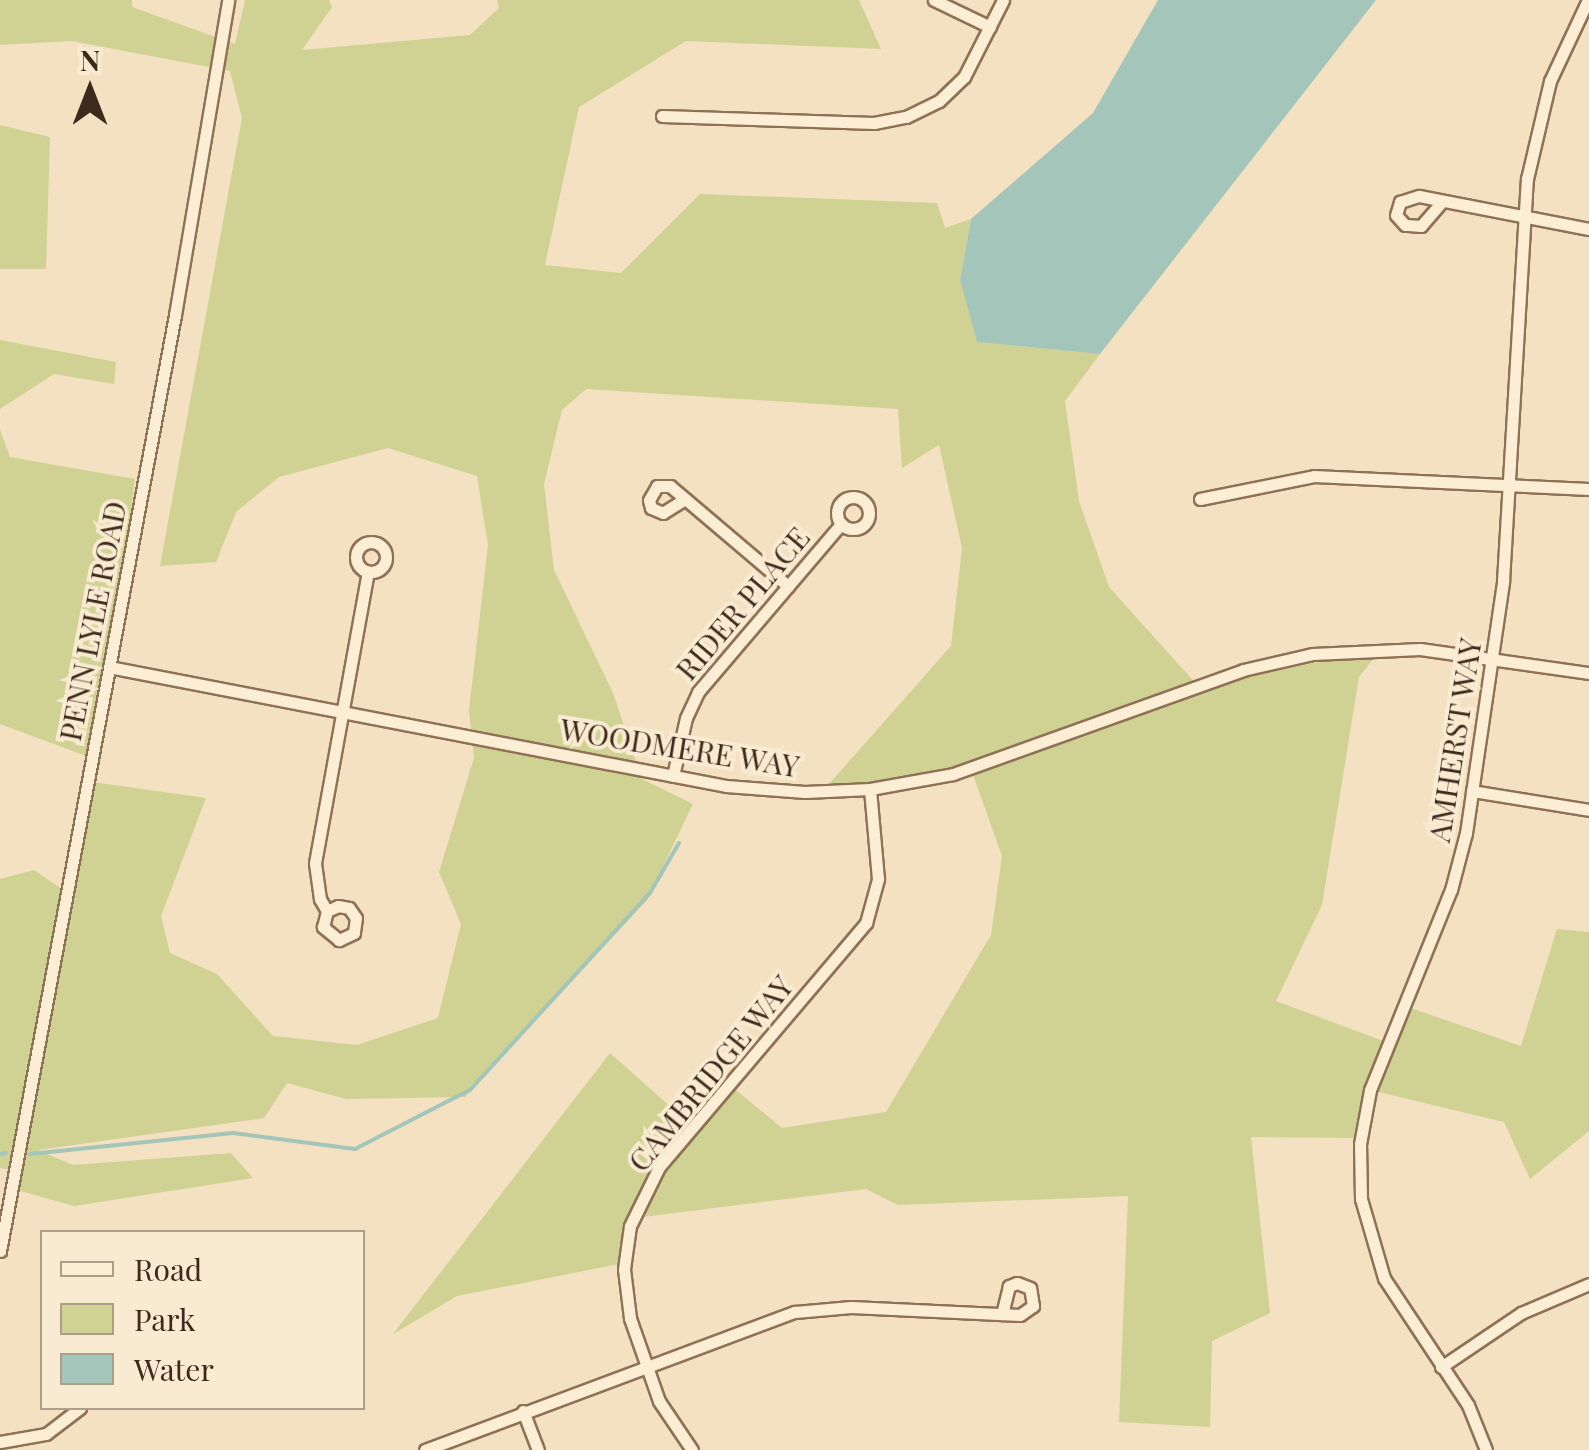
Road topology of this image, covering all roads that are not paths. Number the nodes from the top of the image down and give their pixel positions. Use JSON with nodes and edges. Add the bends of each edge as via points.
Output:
{"nodes":[{"id":1,"x":228,"y":0,"type":"edge"},
{"id":2,"x":934,"y":0,"type":"edge"},
{"id":3,"x":1003,"y":0,"type":"edge"},
{"id":4,"x":1588,"y":0,"type":"edge"},
{"id":5,"x":990,"y":27,"type":"junction"},
{"id":6,"x":662,"y":116,"type":"dead end"},
{"id":7,"x":1440,"y":204,"type":"dead end"},
{"id":8,"x":1524,"y":218,"type":"junction"},
{"id":9,"x":1589,"y":228,"type":"edge"},
{"id":10,"x":1508,"y":486,"type":"junction"},
{"id":11,"x":1589,"y":490,"type":"edge"},
{"id":12,"x":1200,"y":498,"type":"dead end"},
{"id":13,"x":685,"y":499,"type":"dead end"},
{"id":14,"x":841,"y":524,"type":"dead end"},
{"id":15,"x":368,"y":572,"type":"dead end"},
{"id":16,"x":788,"y":586,"type":"junction"},
{"id":17,"x":1493,"y":658,"type":"junction"},
{"id":18,"x":109,"y":667,"type":"junction"},
{"id":19,"x":1589,"y":673,"type":"edge"},
{"id":20,"x":340,"y":714,"type":"junction"},
{"id":21,"x":673,"y":776,"type":"junction"},
{"id":22,"x":870,"y":789,"type":"junction"},
{"id":23,"x":1472,"y":791,"type":"junction"},
{"id":24,"x":1589,"y":810,"type":"edge"},
{"id":25,"x":328,"y":911,"type":"dead end"},
{"id":26,"x":0,"y":1250,"type":"edge"},
{"id":27,"x":1589,"y":1284,"type":"edge"},
{"id":28,"x":1002,"y":1314,"type":"dead end"},
{"id":29,"x":646,"y":1364,"type":"junction"},
{"id":30,"x":1442,"y":1367,"type":"junction"},
{"id":31,"x":77,"y":1410,"type":"edge"},
{"id":32,"x":523,"y":1411,"type":"junction"},
{"id":33,"x":0,"y":1442,"type":"edge"},
{"id":34,"x":426,"y":1450,"type":"edge"},
{"id":35,"x":538,"y":1450,"type":"edge"},
{"id":36,"x":692,"y":1450,"type":"edge"},
{"id":37,"x":1486,"y":1450,"type":"edge"}],
"edges":[{"from":1,"to":18,"type":"street","name":"PENN LYLE ROAD"},
{"from":2,"to":5,"type":"street"},
{"from":3,"to":5,"type":"street"},
{"from":4,"to":8,"type":"street","name":"AMHERST WAY","via":[[1540,111]]},
{"from":5,"to":6,"type":"street","via":[[953,89],[906,118],[874,123]]},
{"from":7,"to":8,"type":"street"},
{"from":8,"to":9,"type":"street"},
{"from":8,"to":10,"type":"street","name":"AMHERST WAY"},
{"from":10,"to":11,"type":"street"},
{"from":10,"to":12,"type":"street","via":[[1314,476]]},
{"from":10,"to":17,"type":"street","name":"AMHERST WAY"},
{"from":13,"to":16,"type":"street"},
{"from":14,"to":16,"type":"street","name":"RIDER PLACE"},
{"from":15,"to":20,"type":"street"},
{"from":16,"to":21,"type":"street","name":"RIDER PLACE","via":[[698,692]]},
{"from":17,"to":19,"type":"street","name":"WOODMERE WAY"},
{"from":17,"to":22,"type":"street","name":"WOODMERE WAY","via":[[1384,648],[1278,660],[991,763]]},
{"from":17,"to":23,"type":"street","name":"AMHERST WAY"},
{"from":18,"to":20,"type":"street","name":"WOODMERE WAY"},
{"from":18,"to":26,"type":"street","name":"PENN LYLE ROAD"},
{"from":20,"to":21,"type":"street","name":"WOODMERE WAY"},
{"from":20,"to":25,"type":"street","via":[[316,846],[316,880]]},
{"from":21,"to":22,"type":"street","name":"WOODMERE WAY","via":[[769,790]]},
{"from":22,"to":29,"type":"street","name":"CAMBRIDGE WAY","via":[[878,879],[866,923],[658,1167],[636,1208],[625,1291]]},
{"from":23,"to":24,"type":"street"},
{"from":23,"to":30,"type":"street","name":"AMHERST WAY","via":[[1456,874],[1370,1090],[1360,1144],[1361,1200],[1374,1253],[1397,1303]]},
{"from":27,"to":30,"type":"street","via":[[1520,1312]]},
{"from":28,"to":29,"type":"street","via":[[823,1308],[768,1320]]},
{"from":29,"to":32,"type":"street"},
{"from":29,"to":36,"type":"street","name":"CAMBRIDGE WAY","via":[[659,1401]]},
{"from":30,"to":37,"type":"street","name":"AMHERST WAY","via":[[1468,1405]]},
{"from":31,"to":33,"type":"street","via":[[46,1434]]},
{"from":32,"to":34,"type":"street"},
{"from":32,"to":35,"type":"street"}]}
